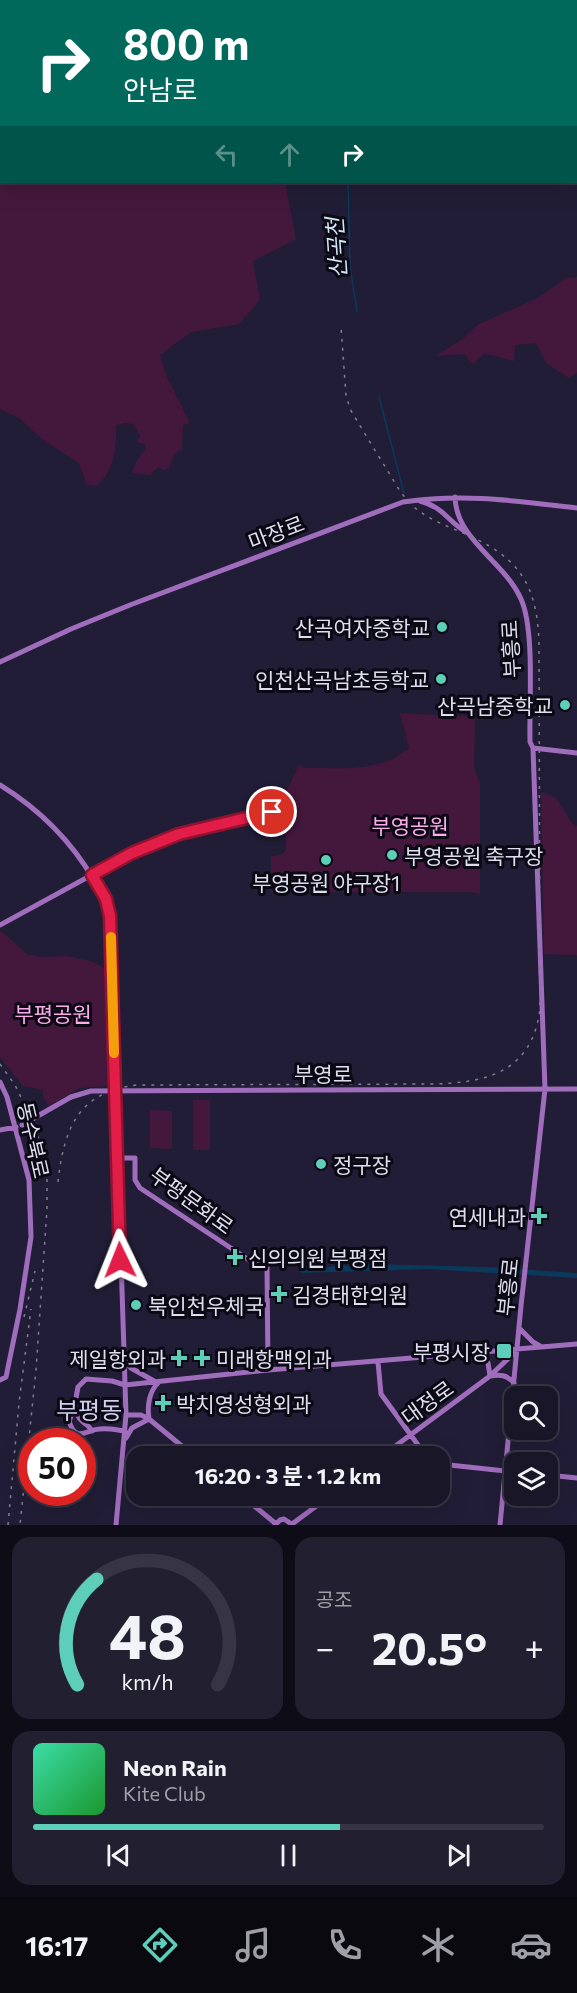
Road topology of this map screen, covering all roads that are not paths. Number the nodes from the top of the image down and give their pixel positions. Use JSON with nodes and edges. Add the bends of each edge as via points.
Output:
{"nodes":[{"id":1,"x":455,"y":497,"type":"junction"},
{"id":2,"x":415,"y":500,"type":"junction"},
{"id":3,"x":577,"y":508,"type":"edge"},
{"id":4,"x":469,"y":534,"type":"junction"},
{"id":5,"x":0,"y":662,"type":"edge"},
{"id":6,"x":533,"y":748,"type":"junction"},
{"id":7,"x":577,"y":753,"type":"edge"},
{"id":8,"x":0,"y":786,"type":"edge"},
{"id":9,"x":272,"y":812,"type":"dead end"},
{"id":10,"x":92,"y":875,"type":"junction"},
{"id":11,"x":0,"y":925,"type":"edge"},
{"id":12,"x":0,"y":1083,"type":"edge"},
{"id":13,"x":545,"y":1089,"type":"junction"},
{"id":14,"x":577,"y":1089,"type":"edge"},
{"id":15,"x":115,"y":1090,"type":"junction"},
{"id":16,"x":18,"y":1127,"type":"junction"},
{"id":17,"x":0,"y":1130,"type":"edge"},
{"id":18,"x":117,"y":1158,"type":"junction"},
{"id":19,"x":519,"y":1328,"type":"junction"},
{"id":20,"x":577,"y":1344,"type":"edge"},
{"id":21,"x":542,"y":1347,"type":"junction"},
{"id":22,"x":517,"y":1350,"type":"junction"},
{"id":23,"x":480,"y":1352,"type":"junction"},
{"id":24,"x":124,"y":1358,"type":"junction"},
{"id":25,"x":378,"y":1362,"type":"junction"},
{"id":26,"x":268,"y":1370,"type":"junction"},
{"id":27,"x":490,"y":1376,"type":"junction"},
{"id":28,"x":0,"y":1380,"type":"edge"},
{"id":29,"x":158,"y":1382,"type":"junction"},
{"id":30,"x":514,"y":1383,"type":"junction"},
{"id":31,"x":125,"y":1385,"type":"junction"},
{"id":32,"x":75,"y":1407,"type":"junction"},
{"id":33,"x":126,"y":1415,"type":"junction"},
{"id":34,"x":149,"y":1419,"type":"junction"},
{"id":35,"x":72,"y":1428,"type":"edge"},
{"id":36,"x":90,"y":1428,"type":"edge"},
{"id":37,"x":96,"y":1429,"type":"edge"},
{"id":38,"x":125,"y":1431,"type":"junction"},
{"id":39,"x":411,"y":1435,"type":"junction"},
{"id":40,"x":124,"y":1444,"type":"junction"},
{"id":41,"x":182,"y":1446,"type":"edge"},
{"id":42,"x":396,"y":1446,"type":"edge"},
{"id":43,"x":419,"y":1446,"type":"edge"},
{"id":44,"x":507,"y":1452,"type":"edge"},
{"id":45,"x":450,"y":1465,"type":"edge"},
{"id":46,"x":504,"y":1471,"type":"edge"},
{"id":47,"x":558,"y":1476,"type":"edge"},
{"id":48,"x":577,"y":1478,"type":"edge"},
{"id":49,"x":504,"y":1482,"type":"edge"},
{"id":50,"x":254,"y":1506,"type":"edge"},
{"id":51,"x":317,"y":1506,"type":"edge"},
{"id":52,"x":275,"y":1524,"type":"edge"},
{"id":53,"x":293,"y":1524,"type":"edge"},
{"id":54,"x":116,"y":1525,"type":"edge"},
{"id":55,"x":500,"y":1525,"type":"edge"}],
"edges":[{"from":1,"to":2,"type":"main road","name":"마장로"},
{"from":1,"to":3,"type":"main road","name":"마장로"},
{"from":1,"to":4,"type":"main road","name":"부흥로","via":[[457,512]]},
{"from":2,"to":4,"type":"main road","via":[[443,511]]},
{"from":2,"to":5,"type":"main road","name":"마장로","via":[[139,602]]},
{"from":4,"to":6,"type":"main road","name":"부흥로","via":[[509,579],[525,610]]},
{"from":6,"to":7,"type":"main road"},
{"from":6,"to":13,"type":"main road","name":"부흥로"},
{"from":8,"to":10,"type":"main road","via":[[49,822]]},
{"from":9,"to":10,"type":"main road","via":[[179,834]]},
{"from":10,"to":11,"type":"main road"},
{"from":10,"to":15,"type":"main road","via":[[110,913]]},
{"from":12,"to":16,"type":"main road","name":"동수북로"},
{"from":13,"to":14,"type":"main road","name":"부영로"},
{"from":13,"to":15,"type":"main road","name":"부영로"},
{"from":13,"to":19,"type":"main road","name":"부흥로"},
{"from":15,"to":16,"type":"main road","name":"부영로","bridge":true,"via":[[71,1097]]},
{"from":15,"to":18,"type":"main road"},
{"from":16,"to":17,"type":"main road"},
{"from":16,"to":28,"type":"main road","name":"동수북로","via":[[29,1180],[31,1237],[13,1349],[6,1377]]},
{"from":18,"to":24,"type":"main road"},
{"from":18,"to":26,"type":"main road","name":"부평문화로","via":[[135,1158],[135,1180],[140,1188],[253,1263],[267,1265]]},
{"from":19,"to":21,"type":"main road"},
{"from":19,"to":22,"type":"main road","name":"부흥로"},
{"from":20,"to":21,"type":"main road"},
{"from":21,"to":22,"type":"main road"},
{"from":22,"to":23,"type":"main road"},
{"from":22,"to":27,"type":"main road","name":"대정로"},
{"from":22,"to":30,"type":"main road","name":"부흥로"},
{"from":23,"to":25,"type":"main road"},
{"from":23,"to":27,"type":"main road"},
{"from":24,"to":29,"type":"main road","via":[[131,1368]]},
{"from":24,"to":31,"type":"main road"},
{"from":25,"to":26,"type":"main road"},
{"from":25,"to":39,"type":"main road","via":[[381,1394]]},
{"from":26,"to":29,"type":"main road"},
{"from":27,"to":30,"type":"main road","via":[[509,1377]]},
{"from":27,"to":39,"type":"main road","name":"대정로"},
{"from":29,"to":31,"type":"main road"},
{"from":29,"to":34,"type":"main road","via":[[152,1391]]},
{"from":30,"to":44,"type":"main road","name":"부흥로"},
{"from":31,"to":32,"type":"main road","via":[[83,1380]]},
{"from":31,"to":33,"type":"main road"},
{"from":32,"to":35,"type":"main road","via":[[69,1421]]},
{"from":32,"to":36,"type":"main road","via":[[80,1420]]},
{"from":33,"to":34,"type":"main road"},
{"from":33,"to":38,"type":"main road"},
{"from":34,"to":40,"type":"main road","via":[[132,1428]]},
{"from":34,"to":41,"type":"main road"},
{"from":37,"to":38,"type":"main road"},
{"from":38,"to":40,"type":"main road"},
{"from":39,"to":42,"type":"main road","name":"대정로"},
{"from":39,"to":43,"type":"main road"},
{"from":40,"to":54,"type":"main road"},
{"from":45,"to":46,"type":"main road"},
{"from":47,"to":48,"type":"main road"},
{"from":49,"to":55,"type":"main road","name":"부흥로"},
{"from":50,"to":52,"type":"main road"},
{"from":51,"to":53,"type":"main road"},
{"from":52,"to":53,"type":"main road","via":[[284,1519]]}]}
